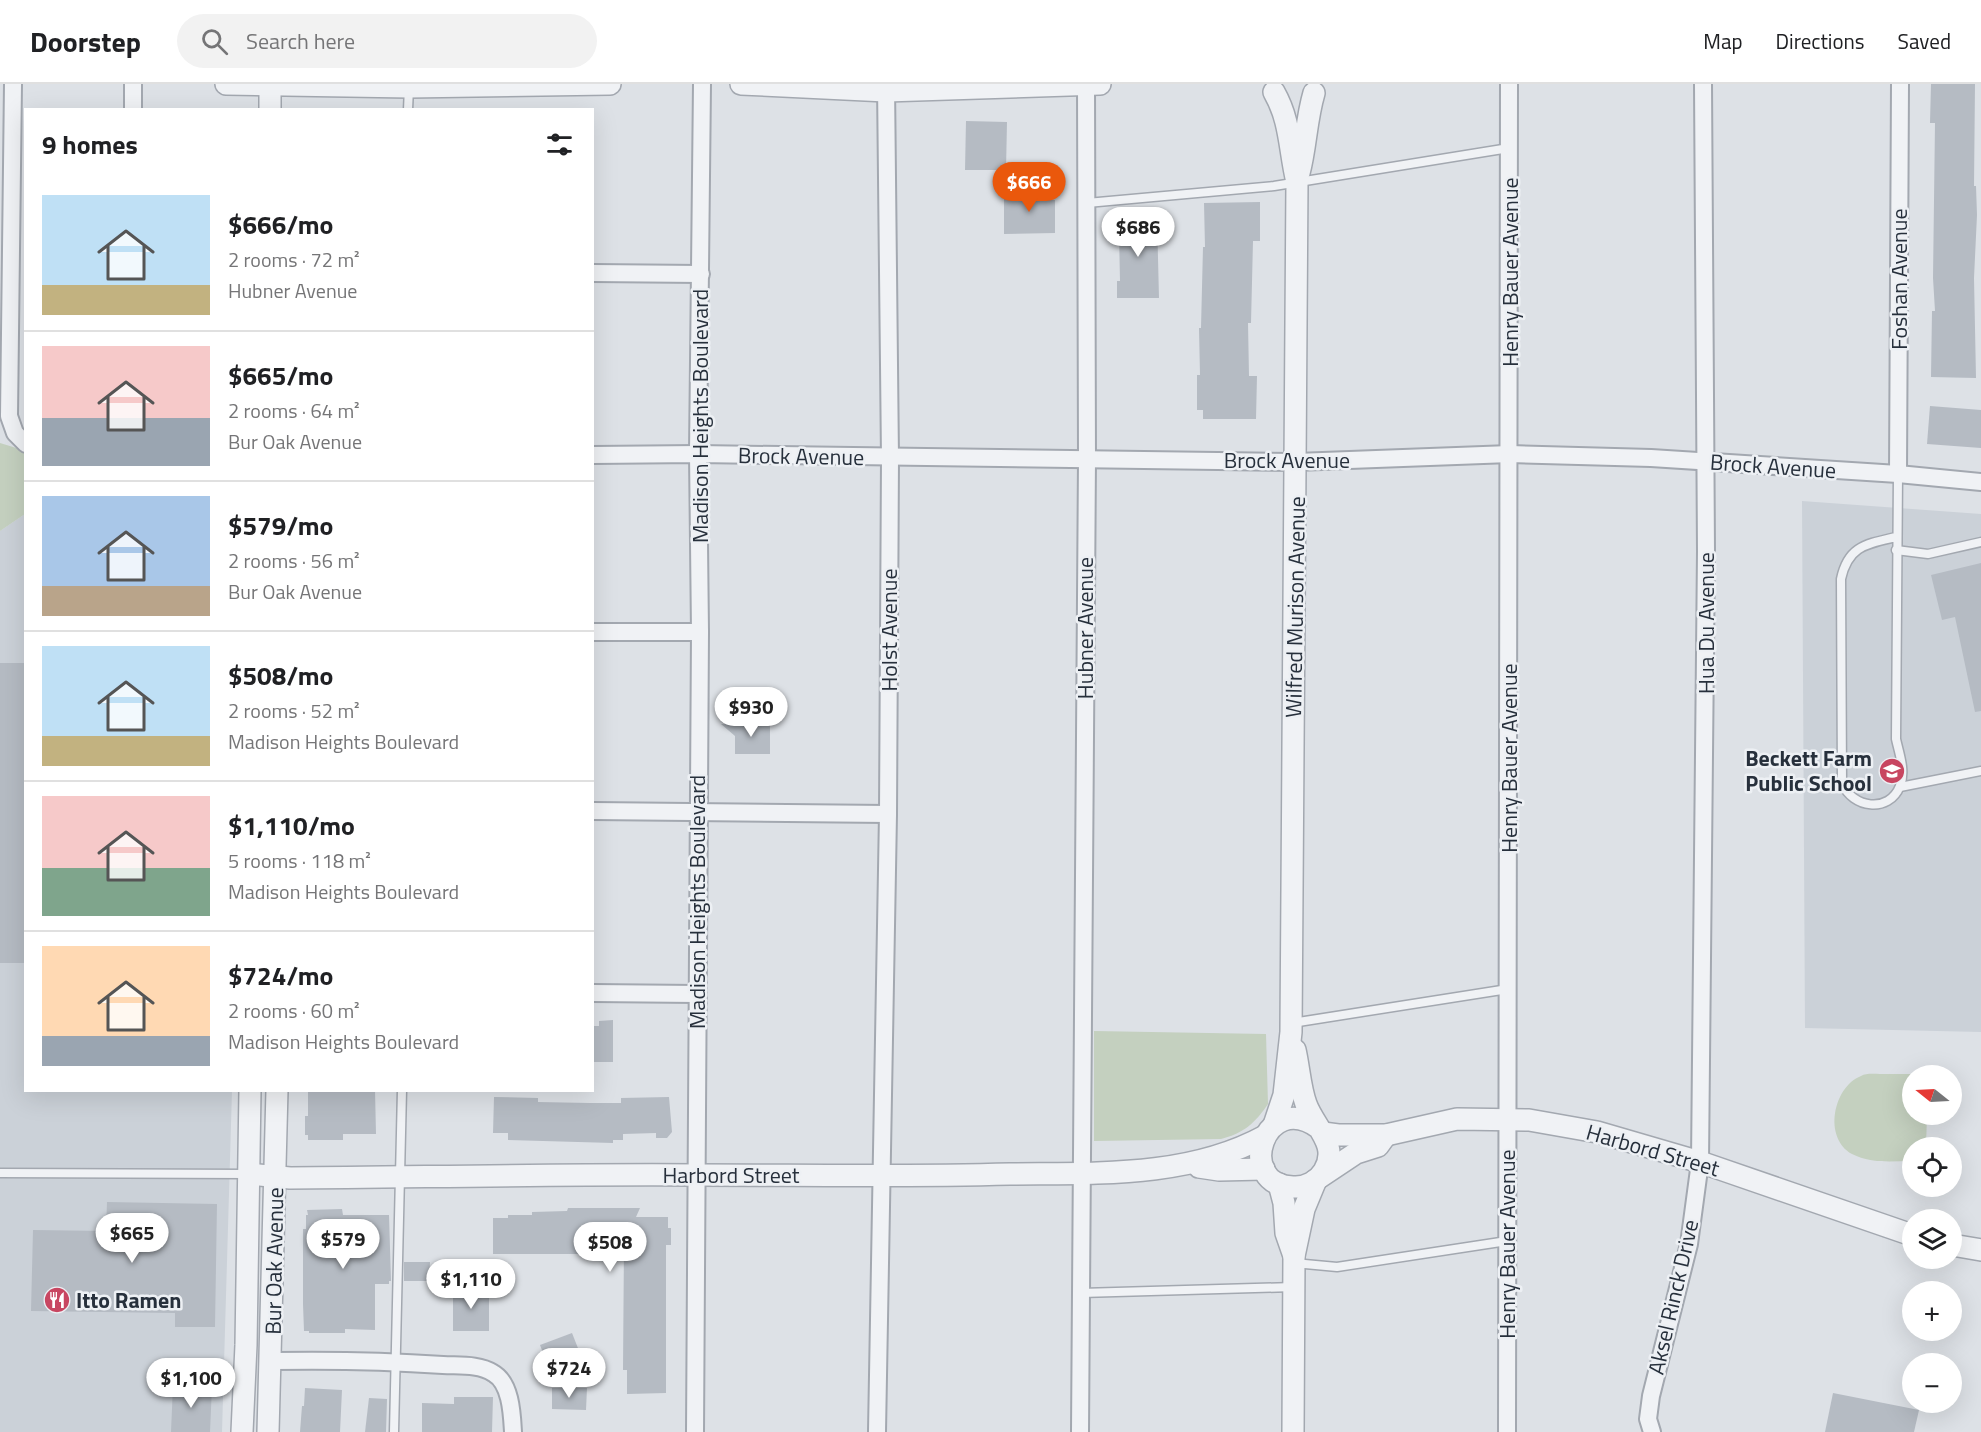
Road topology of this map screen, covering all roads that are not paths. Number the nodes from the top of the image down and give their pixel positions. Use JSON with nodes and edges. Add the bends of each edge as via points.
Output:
{"nodes":[{"id":1,"x":14,"y":84,"type":"edge"},
{"id":2,"x":133,"y":84,"type":"edge"},
{"id":3,"x":226,"y":84,"type":"edge"},
{"id":4,"x":610,"y":84,"type":"edge"},
{"id":5,"x":702,"y":84,"type":"edge"},
{"id":6,"x":741,"y":84,"type":"edge"},
{"id":7,"x":1509,"y":84,"type":"edge"},
{"id":8,"x":1703,"y":84,"type":"edge"},
{"id":9,"x":1900,"y":84,"type":"edge"},
{"id":10,"x":270,"y":85,"type":"edge"},
{"id":11,"x":525,"y":85,"type":"edge"},
{"id":12,"x":1091,"y":85,"type":"edge"},
{"id":13,"x":409,"y":86,"type":"edge"},
{"id":14,"x":886,"y":88,"type":"edge"},
{"id":15,"x":1270,"y":88,"type":"edge"},
{"id":16,"x":1319,"y":89,"type":"edge"},
{"id":17,"x":133,"y":108,"type":"edge"},
{"id":18,"x":270,"y":108,"type":"edge"},
{"id":19,"x":408,"y":108,"type":"edge"},
{"id":20,"x":1509,"y":148,"type":"junction"},
{"id":21,"x":1297,"y":182,"type":"junction"},
{"id":22,"x":1086,"y":203,"type":"junction"},
{"id":23,"x":6,"y":205,"type":"edge"},
{"id":24,"x":594,"y":273,"type":"edge"},
{"id":25,"x":701,"y":274,"type":"junction"},
{"id":26,"x":5,"y":308,"type":"edge"},
{"id":27,"x":24,"y":442,"type":"edge"},
{"id":28,"x":698,"y":454,"type":"junction"},
{"id":29,"x":1510,"y":454,"type":"junction"},
{"id":30,"x":594,"y":455,"type":"edge"},
{"id":31,"x":890,"y":458,"type":"junction"},
{"id":32,"x":1087,"y":459,"type":"junction"},
{"id":33,"x":1296,"y":462,"type":"junction"},
{"id":34,"x":1705,"y":462,"type":"junction"},
{"id":35,"x":1898,"y":474,"type":"junction"},
{"id":36,"x":1981,"y":482,"type":"edge"},
{"id":37,"x":1896,"y":537,"type":"junction"},
{"id":38,"x":1981,"y":542,"type":"edge"},
{"id":39,"x":1896,"y":550,"type":"junction"},
{"id":40,"x":594,"y":632,"type":"edge"},
{"id":41,"x":700,"y":632,"type":"junction"},
{"id":42,"x":1981,"y":771,"type":"edge"},
{"id":43,"x":1900,"y":787,"type":"junction"},
{"id":44,"x":594,"y":811,"type":"edge"},
{"id":45,"x":697,"y":811,"type":"junction"},
{"id":46,"x":888,"y":814,"type":"junction"},
{"id":47,"x":1508,"y":989,"type":"junction"},
{"id":48,"x":594,"y":993,"type":"edge"},
{"id":49,"x":697,"y":994,"type":"junction"},
{"id":50,"x":1291,"y":1028,"type":"junction"},
{"id":51,"x":250,"y":1092,"type":"edge"},
{"id":52,"x":277,"y":1092,"type":"edge"},
{"id":53,"x":402,"y":1092,"type":"edge"},
{"id":54,"x":1507,"y":1120,"type":"junction"},
{"id":55,"x":1321,"y":1130,"type":"junction"},
{"id":56,"x":1269,"y":1131,"type":"junction"},
{"id":57,"x":1386,"y":1135,"type":"junction"},
{"id":58,"x":1700,"y":1162,"type":"junction"},
{"id":59,"x":1187,"y":1164,"type":"junction"},
{"id":60,"x":0,"y":1173,"type":"edge"},
{"id":61,"x":1082,"y":1173,"type":"junction"},
{"id":62,"x":249,"y":1174,"type":"junction"},
{"id":63,"x":697,"y":1174,"type":"junction"},
{"id":64,"x":881,"y":1176,"type":"junction"},
{"id":65,"x":276,"y":1177,"type":"junction"},
{"id":66,"x":1271,"y":1177,"type":"junction"},
{"id":67,"x":401,"y":1178,"type":"junction"},
{"id":68,"x":1318,"y":1179,"type":"junction"},
{"id":69,"x":1902,"y":1232,"type":"edge"},
{"id":70,"x":1507,"y":1241,"type":"junction"},
{"id":71,"x":1962,"y":1247,"type":"edge"},
{"id":72,"x":1981,"y":1250,"type":"edge"},
{"id":73,"x":1294,"y":1260,"type":"junction"},
{"id":74,"x":1294,"y":1287,"type":"junction"},
{"id":75,"x":1080,"y":1293,"type":"junction"},
{"id":76,"x":272,"y":1361,"type":"junction"},
{"id":77,"x":397,"y":1362,"type":"junction"},
{"id":78,"x":242,"y":1432,"type":"edge"},
{"id":79,"x":268,"y":1432,"type":"edge"},
{"id":80,"x":394,"y":1432,"type":"edge"},
{"id":81,"x":513,"y":1432,"type":"edge"},
{"id":82,"x":695,"y":1432,"type":"edge"},
{"id":83,"x":877,"y":1432,"type":"edge"},
{"id":84,"x":1080,"y":1432,"type":"edge"},
{"id":85,"x":1293,"y":1432,"type":"edge"},
{"id":86,"x":1507,"y":1432,"type":"edge"},
{"id":87,"x":1652,"y":1432,"type":"edge"}],
"edges":[{"from":1,"to":23,"type":"street"},
{"from":2,"to":17,"type":"street"},
{"from":3,"to":10,"type":"street"},
{"from":4,"to":11,"type":"street"},
{"from":5,"to":25,"type":"street","name":"Madison Heights Boulevard"},
{"from":6,"to":14,"type":"street"},
{"from":7,"to":20,"type":"street","name":"Henry Bauer Avenue"},
{"from":8,"to":34,"type":"street","name":"Hua Du Avenue"},
{"from":9,"to":35,"type":"street","name":"Foshan Avenue"},
{"from":10,"to":13,"type":"street"},
{"from":10,"to":18,"type":"street"},
{"from":11,"to":13,"type":"street"},
{"from":12,"to":14,"type":"street"},
{"from":12,"to":22,"type":"street","name":"Hubner Avenue"},
{"from":13,"to":19,"type":"lane"},
{"from":14,"to":31,"type":"street","name":"Holst Avenue"},
{"from":15,"to":16,"type":"street","via":[[1294,99],[1305,98]]},
{"from":15,"to":21,"type":"street","name":"Wilfred Murison Avenue","via":[[1288,124]]},
{"from":16,"to":21,"type":"street","name":"Wilfred Murison Avenue","via":[[1306,125],[1304,157]]},
{"from":20,"to":21,"type":"lane"},
{"from":20,"to":29,"type":"street","name":"Henry Bauer Avenue"},
{"from":21,"to":22,"type":"lane"},
{"from":21,"to":33,"type":"street","name":"Wilfred Murison Avenue"},
{"from":22,"to":32,"type":"street","name":"Hubner Avenue"},
{"from":23,"to":26,"type":"street"},
{"from":24,"to":25,"type":"street"},
{"from":25,"to":28,"type":"street","name":"Madison Heights Boulevard"},
{"from":26,"to":27,"type":"street","via":[[9,416],[15,433]]},
{"from":28,"to":30,"type":"street","name":"Brock Avenue"},
{"from":28,"to":31,"type":"street","name":"Brock Avenue"},
{"from":28,"to":41,"type":"street","name":"Madison Heights Boulevard"},
{"from":29,"to":33,"type":"street","name":"Brock Avenue"},
{"from":29,"to":34,"type":"street","name":"Brock Avenue"},
{"from":29,"to":47,"type":"street","name":"Henry Bauer Avenue"},
{"from":31,"to":32,"type":"street","name":"Brock Avenue"},
{"from":31,"to":46,"type":"street","name":"Holst Avenue"},
{"from":32,"to":33,"type":"street","name":"Brock Avenue"},
{"from":32,"to":61,"type":"street","name":"Hubner Avenue"},
{"from":33,"to":50,"type":"street","name":"Wilfred Murison Avenue"},
{"from":34,"to":35,"type":"street","name":"Brock Avenue"},
{"from":34,"to":58,"type":"street","name":"Hua Du Avenue"},
{"from":35,"to":36,"type":"street","name":"Brock Avenue"},
{"from":35,"to":37,"type":"lane"},
{"from":37,"to":39,"type":"lane"},
{"from":37,"to":43,"type":"lane","via":[[1859,547],[1843,567],[1841,775],[1845,792],[1851,798],[1873,806],[1885,803]]},
{"from":38,"to":39,"type":"lane","via":[[1928,554]]},
{"from":39,"to":43,"type":"lane","via":[[1896,739],[1902,763]]},
{"from":40,"to":41,"type":"street"},
{"from":41,"to":45,"type":"street","name":"Madison Heights Boulevard"},
{"from":42,"to":43,"type":"lane"},
{"from":44,"to":45,"type":"street"},
{"from":45,"to":46,"type":"street"},
{"from":45,"to":49,"type":"street","name":"Madison Heights Boulevard"},
{"from":46,"to":64,"type":"street","name":"Holst Avenue"},
{"from":47,"to":50,"type":"lane"},
{"from":47,"to":54,"type":"street","name":"Henry Bauer Avenue"},
{"from":48,"to":49,"type":"street"},
{"from":49,"to":63,"type":"street","name":"Madison Heights Boulevard"},
{"from":50,"to":55,"type":"street","name":"Wilfred Murison Avenue","via":[[1306,1104]]},
{"from":50,"to":56,"type":"street","name":"Wilfred Murison Avenue","via":[[1284,1095]]},
{"from":51,"to":62,"type":"street","name":"Bur Oak Avenue"},
{"from":52,"to":65,"type":"street","name":"Bur Oak Avenue"},
{"from":53,"to":67,"type":"lane"},
{"from":54,"to":57,"type":"street","name":"Harbord Street","via":[[1457,1119]]},
{"from":54,"to":58,"type":"street","name":"Harbord Street","via":[[1597,1132]]},
{"from":54,"to":70,"type":"street","name":"Henry Bauer Avenue"},
{"from":55,"to":56,"type":"street","via":[[1311,1122],[1292,1118]]},
{"from":55,"to":57,"type":"street","name":"Harbord Street","via":[[1338,1135]]},
{"from":55,"to":68,"type":"street","via":[[1329,1160]]},
{"from":56,"to":59,"type":"street","name":"Harbord Street","via":[[1236,1151]]},
{"from":56,"to":66,"type":"street","via":[[1260,1156]]},
{"from":57,"to":68,"type":"street","name":"Harbord Street","via":[[1378,1146],[1356,1153]]},
{"from":58,"to":69,"type":"street","name":"Harbord Street"},
{"from":58,"to":87,"type":"street","name":"Aksel Rinck Drive","via":[[1689,1244],[1651,1396],[1648,1419]]},
{"from":59,"to":61,"type":"street","name":"Harbord Street"},
{"from":59,"to":66,"type":"street","name":"Harbord Street"},
{"from":60,"to":62,"type":"lane"},
{"from":61,"to":64,"type":"street","name":"Harbord Street"},
{"from":61,"to":75,"type":"street","name":"Hubner Avenue"},
{"from":62,"to":65,"type":"street","name":"Harbord Street"},
{"from":62,"to":78,"type":"street","name":"Bur Oak Avenue"},
{"from":63,"to":64,"type":"street","name":"Harbord Street"},
{"from":63,"to":67,"type":"street","name":"Harbord Street"},
{"from":63,"to":82,"type":"street","name":"Madison Heights Boulevard"},
{"from":64,"to":83,"type":"street","name":"Holst Avenue"},
{"from":65,"to":67,"type":"street","name":"Harbord Street"},
{"from":65,"to":76,"type":"street","name":"Bur Oak Avenue"},
{"from":66,"to":68,"type":"street","via":[[1298,1188]]},
{"from":66,"to":73,"type":"street","via":[[1284,1203],[1286,1233]]},
{"from":67,"to":77,"type":"lane"},
{"from":68,"to":73,"type":"street","via":[[1304,1209]]},
{"from":70,"to":73,"type":"lane","via":[[1337,1267]]},
{"from":70,"to":86,"type":"street","name":"Henry Bauer Avenue"},
{"from":71,"to":72,"type":"street"},
{"from":73,"to":74,"type":"street"},
{"from":74,"to":75,"type":"lane"},
{"from":74,"to":85,"type":"street"},
{"from":75,"to":84,"type":"street","name":"Hubner Avenue"},
{"from":76,"to":77,"type":"street"},
{"from":76,"to":79,"type":"street","name":"Bur Oak Avenue"},
{"from":77,"to":80,"type":"lane"},
{"from":77,"to":81,"type":"street","via":[[478,1367],[494,1373],[502,1381],[509,1401]]}]}
